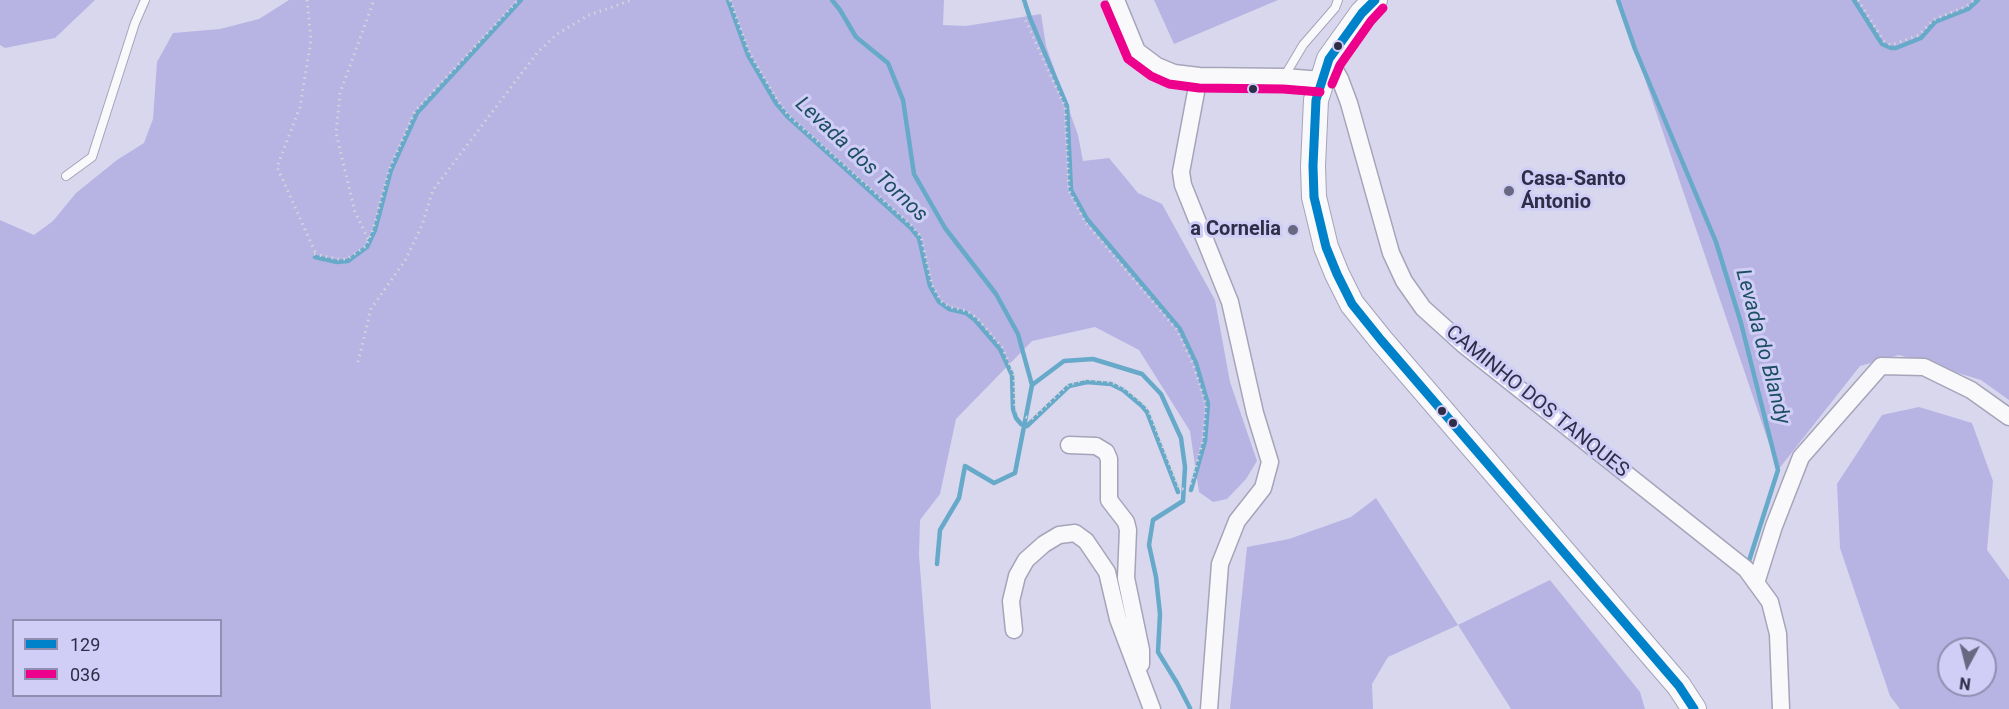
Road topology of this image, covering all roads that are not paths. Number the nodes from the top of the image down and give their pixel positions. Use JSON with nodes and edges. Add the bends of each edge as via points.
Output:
{"nodes":[{"id":1,"x":145,"y":0,"type":"edge"},
{"id":2,"x":1116,"y":0,"type":"edge"},
{"id":3,"x":1338,"y":0,"type":"edge"},
{"id":4,"x":1375,"y":0,"type":"edge"},
{"id":5,"x":1325,"y":70,"type":"junction"},
{"id":6,"x":1199,"y":76,"type":"junction"},
{"id":7,"x":1284,"y":77,"type":"junction"},
{"id":8,"x":66,"y":176,"type":"dead end"},
{"id":9,"x":2009,"y":417,"type":"edge"},
{"id":10,"x":1069,"y":445,"type":"dead end"},
{"id":11,"x":1756,"y":583,"type":"junction"},
{"id":12,"x":1014,"y":630,"type":"dead end"},
{"id":13,"x":1140,"y":677,"type":"junction"},
{"id":14,"x":1152,"y":709,"type":"edge"},
{"id":15,"x":1209,"y":709,"type":"edge"},
{"id":16,"x":1694,"y":709,"type":"edge"},
{"id":17,"x":1781,"y":709,"type":"edge"}],
"edges":[{"from":1,"to":8,"type":"lane","via":[[92,157]]},
{"from":2,"to":6,"type":"street","via":[[1137,51],[1174,73]]},
{"from":3,"to":7,"type":"lane"},
{"from":4,"to":5,"type":"main road","via":[[1362,13]]},
{"from":5,"to":7,"type":"street"},
{"from":5,"to":11,"type":"street","name":"CAMINHO DOS TANQUES","via":[[1340,79],[1391,253],[1423,308],[1464,345],[1746,569]]},
{"from":5,"to":16,"type":"main road","via":[[1316,100],[1314,197],[1326,247],[1353,304],[1679,686]]},
{"from":6,"to":7,"type":"street"},
{"from":6,"to":15,"type":"street","via":[[1182,179],[1230,302],[1270,462],[1263,488],[1238,520],[1220,564]]},
{"from":9,"to":11,"type":"street","via":[[1971,390],[1923,367],[1881,366],[1801,457]]},
{"from":10,"to":13,"type":"street","via":[[1096,446],[1109,459],[1109,500],[1128,530],[1126,578],[1141,650]]},
{"from":11,"to":17,"type":"street","name":"CAMINHO DOS TANQUES","via":[[1770,602],[1778,634]]},
{"from":12,"to":13,"type":"street","via":[[1011,601],[1026,560],[1059,535],[1075,532],[1107,572],[1118,619]]},
{"from":13,"to":14,"type":"street"}]}
